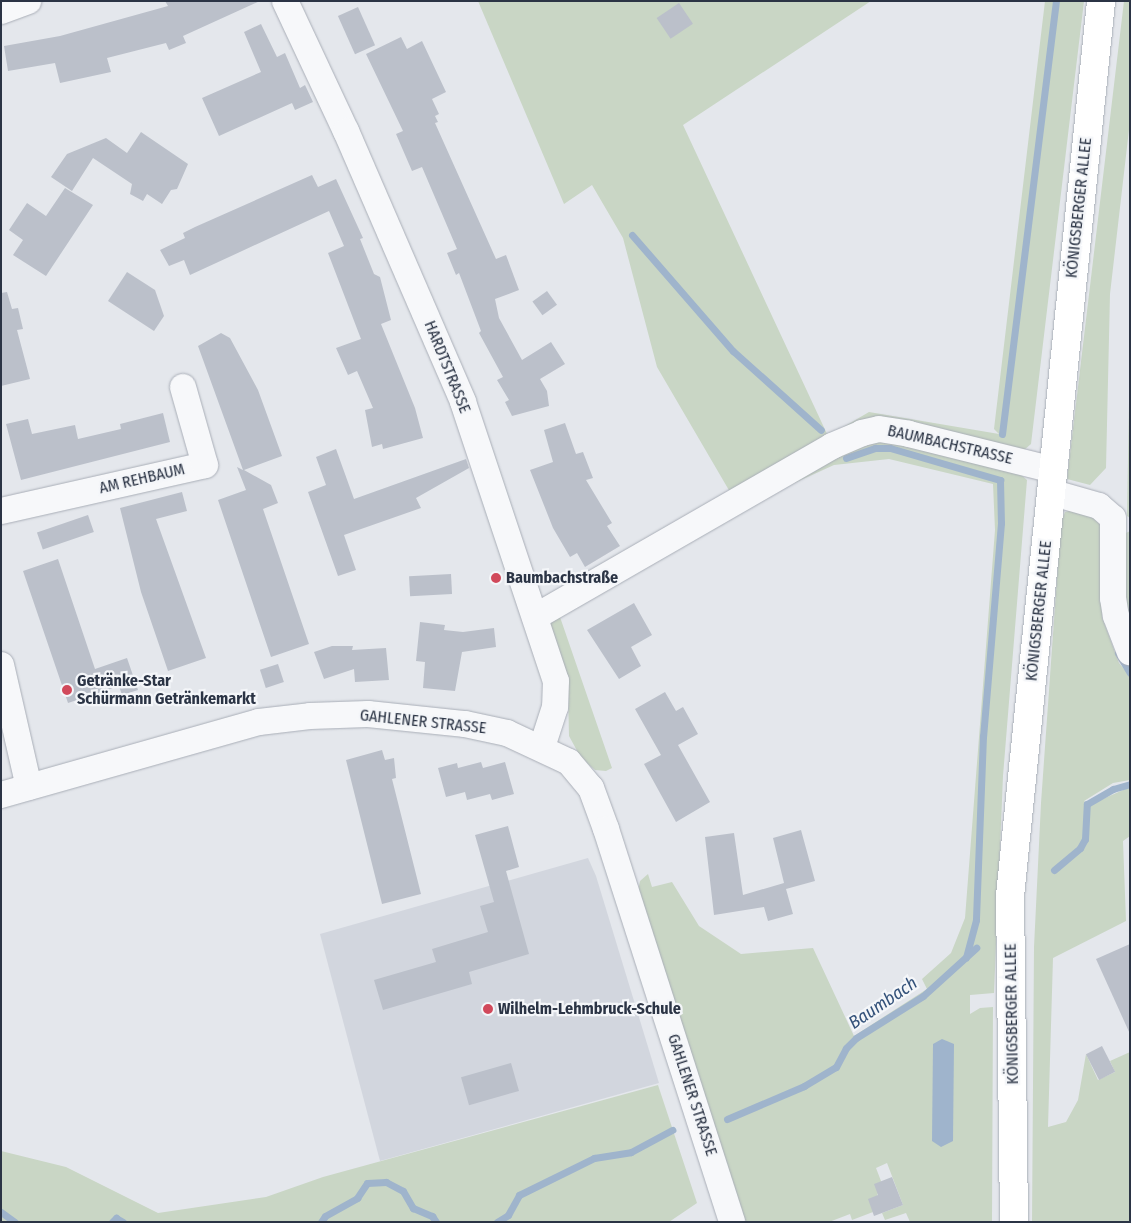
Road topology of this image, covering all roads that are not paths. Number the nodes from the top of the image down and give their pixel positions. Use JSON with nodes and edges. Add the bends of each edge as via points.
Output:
{"nodes":[{"id":1,"x":28,"y":1,"type":"edge"},
{"id":2,"x":285,"y":1,"type":"edge"},
{"id":3,"x":1101,"y":1,"type":"edge"},
{"id":4,"x":1,"y":11,"type":"edge"},
{"id":5,"x":183,"y":388,"type":"dead end"},
{"id":6,"x":1051,"y":481,"type":"junction"},
{"id":7,"x":1,"y":511,"type":"edge"},
{"id":8,"x":535,"y":618,"type":"junction"},
{"id":9,"x":1130,"y":652,"type":"edge"},
{"id":10,"x":1,"y":665,"type":"edge"},
{"id":11,"x":542,"y":747,"type":"junction"},
{"id":12,"x":29,"y":787,"type":"junction"},
{"id":13,"x":1,"y":795,"type":"edge"},
{"id":14,"x":732,"y":1222,"type":"edge"},
{"id":15,"x":1014,"y":1222,"type":"edge"}],
"edges":[{"from":1,"to":4,"type":"street"},
{"from":2,"to":8,"type":"street","name":"HARDTSTRASSE","via":[[346,131],[463,402]]},
{"from":3,"to":6,"type":"main road","name":"KÖNIGSBERGER ALLEE"},
{"from":5,"to":7,"type":"street","name":"AM REHBAUM","via":[[205,465]]},
{"from":6,"to":8,"type":"street","name":"BAUMBACHSTRASSE","via":[[909,434],[879,429],[862,433],[832,446]]},
{"from":6,"to":9,"type":"street","name":"BAUMBACHSTRASSE","via":[[1099,506],[1114,518],[1113,598],[1116,616]]},
{"from":6,"to":15,"type":"main road","name":"KÖNIGSBERGER ALLEE","via":[[1010,896]]},
{"from":8,"to":11,"type":"street","name":"HARDTSTRASSE","via":[[556,681],[555,707]]},
{"from":10,"to":12,"type":"street"},
{"from":11,"to":12,"type":"street","name":"GAHLENER STRASSE","via":[[508,734],[465,724],[368,714],[310,716],[259,722]]},
{"from":11,"to":14,"type":"street","name":"GAHLENER STRASSE","via":[[569,762],[590,788]]},
{"from":12,"to":13,"type":"street","name":"GAHLENER STRASSE"}]}
